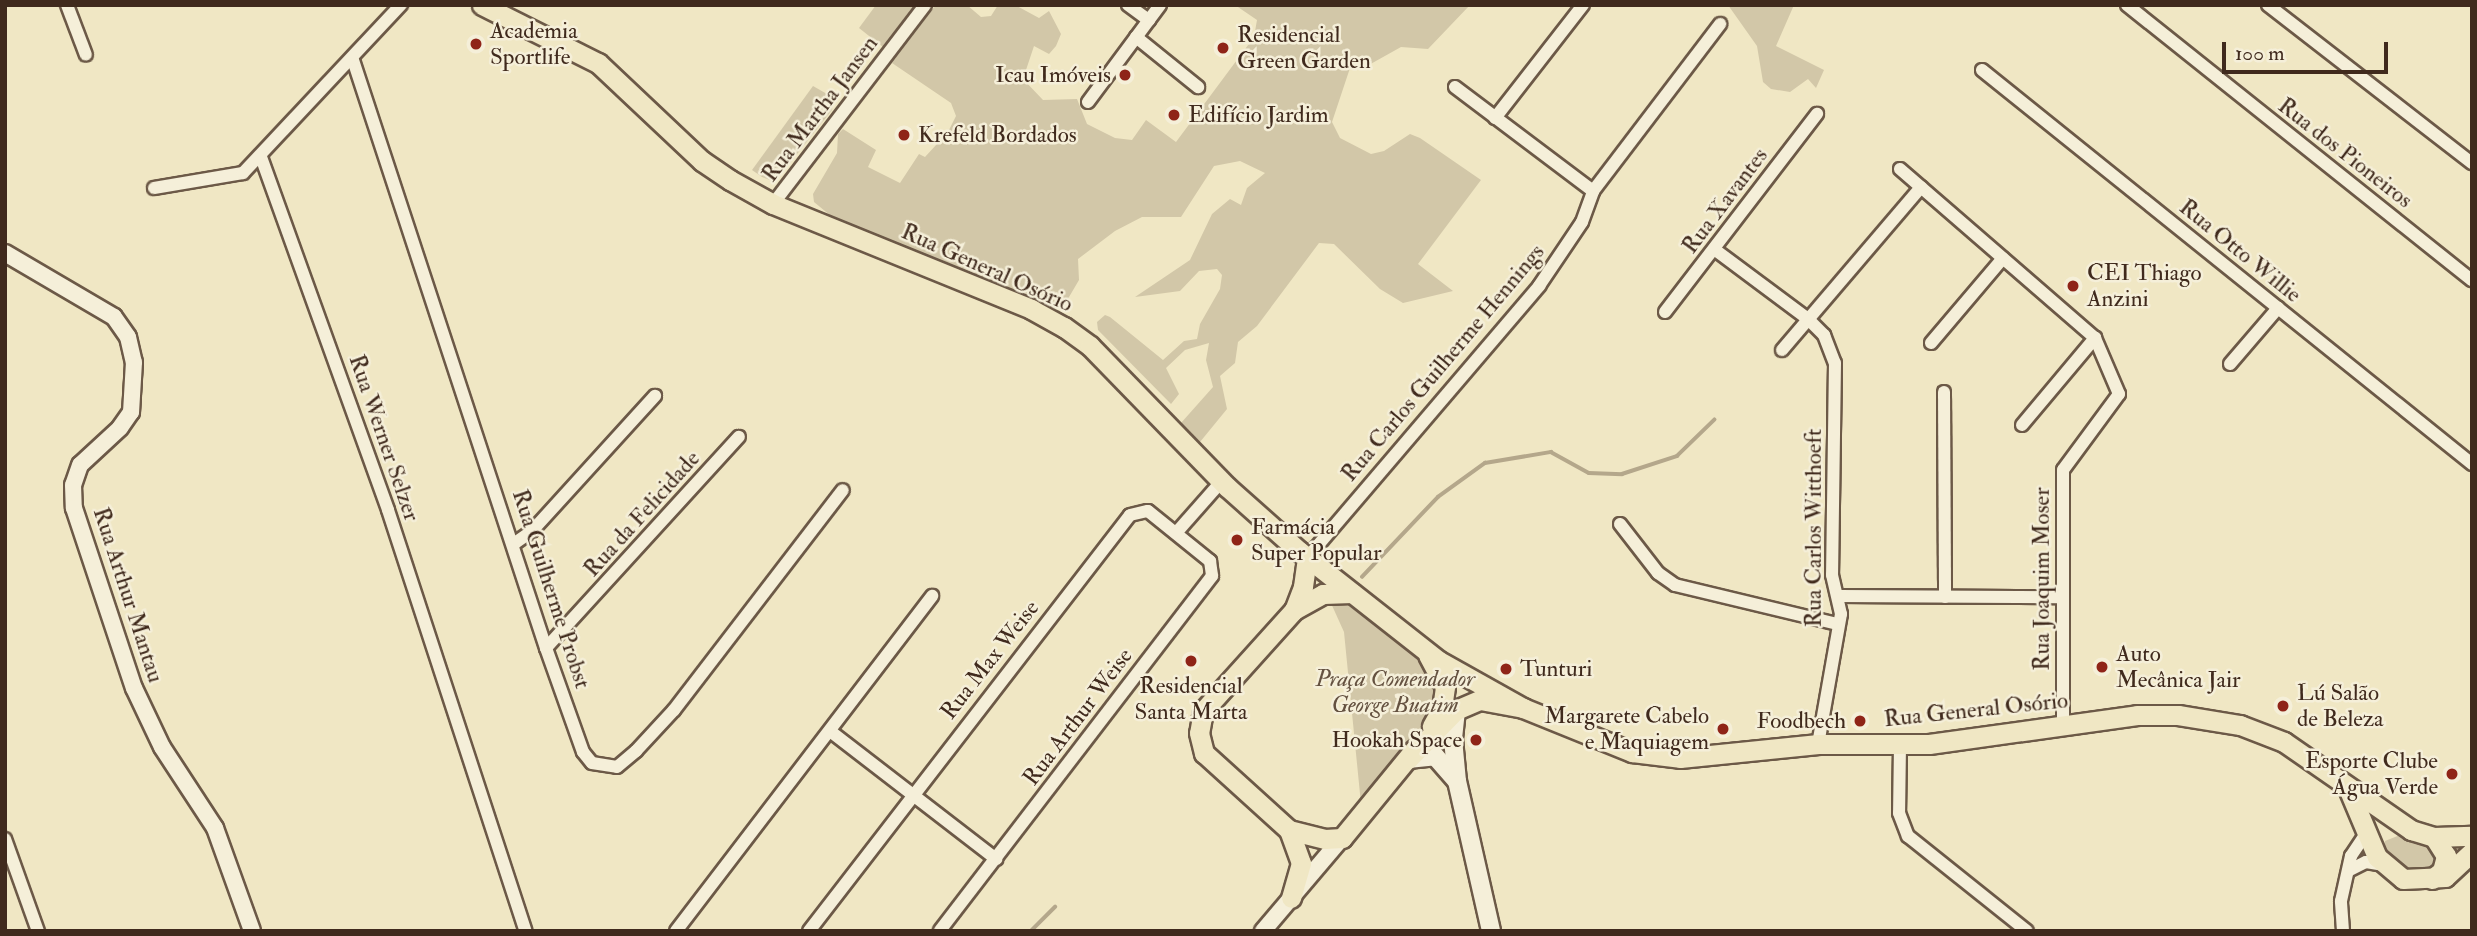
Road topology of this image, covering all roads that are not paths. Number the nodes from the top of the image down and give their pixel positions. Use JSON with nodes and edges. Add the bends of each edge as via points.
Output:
{"nodes":[{"id":1,"x":67,"y":5,"type":"edge"},
{"id":2,"x":401,"y":5,"type":"edge"},
{"id":3,"x":482,"y":5,"type":"edge"},
{"id":4,"x":925,"y":5,"type":"edge"},
{"id":5,"x":1128,"y":5,"type":"edge"},
{"id":6,"x":1160,"y":5,"type":"edge"},
{"id":7,"x":1583,"y":5,"type":"edge"},
{"id":8,"x":2127,"y":5,"type":"edge"},
{"id":9,"x":2268,"y":5,"type":"edge"},
{"id":10,"x":1149,"y":20,"type":"junction"},
{"id":11,"x":1720,"y":24,"type":"dead end"},
{"id":12,"x":1136,"y":37,"type":"junction"},
{"id":13,"x":86,"y":55,"type":"dead end"},
{"id":14,"x":353,"y":60,"type":"junction"},
{"id":15,"x":1982,"y":70,"type":"dead end"},
{"id":16,"x":1198,"y":86,"type":"dead end"},
{"id":17,"x":1455,"y":86,"type":"dead end"},
{"id":18,"x":1088,"y":102,"type":"dead end"},
{"id":19,"x":1817,"y":114,"type":"dead end"},
{"id":20,"x":1495,"y":118,"type":"junction"},
{"id":21,"x":261,"y":158,"type":"junction"},
{"id":22,"x":2472,"y":163,"type":"edge"},
{"id":23,"x":1900,"y":169,"type":"dead end"},
{"id":24,"x":1921,"y":187,"type":"junction"},
{"id":25,"x":154,"y":188,"type":"dead end"},
{"id":26,"x":1593,"y":191,"type":"junction"},
{"id":27,"x":774,"y":204,"type":"junction"},
{"id":28,"x":1714,"y":248,"type":"junction"},
{"id":29,"x":5,"y":253,"type":"edge"},
{"id":30,"x":2003,"y":258,"type":"junction"},
{"id":31,"x":2472,"y":280,"type":"edge"},
{"id":32,"x":2278,"y":308,"type":"junction"},
{"id":33,"x":1665,"y":312,"type":"dead end"},
{"id":34,"x":1808,"y":319,"type":"junction"},
{"id":35,"x":2095,"y":338,"type":"junction"},
{"id":36,"x":1931,"y":343,"type":"dead end"},
{"id":37,"x":1782,"y":350,"type":"dead end"},
{"id":38,"x":2230,"y":364,"type":"dead end"},
{"id":39,"x":1944,"y":392,"type":"dead end"},
{"id":40,"x":655,"y":397,"type":"dead end"},
{"id":41,"x":2022,"y":425,"type":"dead end"},
{"id":42,"x":739,"y":437,"type":"dead end"},
{"id":43,"x":2472,"y":464,"type":"edge"},
{"id":44,"x":1221,"y":482,"type":"junction"},
{"id":45,"x":844,"y":490,"type":"dead end"},
{"id":46,"x":1620,"y":524,"type":"dead end"},
{"id":47,"x":1176,"y":533,"type":"junction"},
{"id":48,"x":515,"y":543,"type":"junction"},
{"id":49,"x":1307,"y":558,"type":"junction"},
{"id":50,"x":1352,"y":593,"type":"junction"},
{"id":51,"x":932,"y":596,"type":"dead end"},
{"id":52,"x":1840,"y":596,"type":"junction"},
{"id":53,"x":1945,"y":597,"type":"junction"},
{"id":54,"x":2062,"y":597,"type":"junction"},
{"id":55,"x":1294,"y":610,"type":"junction"},
{"id":56,"x":1838,"y":624,"type":"junction"},
{"id":57,"x":546,"y":648,"type":"junction"},
{"id":58,"x":1423,"y":649,"type":"junction"},
{"id":59,"x":1439,"y":661,"type":"junction"},
{"id":60,"x":1523,"y":708,"type":"junction"},
{"id":61,"x":1457,"y":710,"type":"junction"},
{"id":62,"x":2063,"y":725,"type":"junction"},
{"id":63,"x":830,"y":731,"type":"junction"},
{"id":64,"x":1818,"y":744,"type":"junction"},
{"id":65,"x":1900,"y":745,"type":"junction"},
{"id":66,"x":1408,"y":759,"type":"junction"},
{"id":67,"x":1457,"y":781,"type":"junction"},
{"id":68,"x":2343,"y":781,"type":"junction"},
{"id":69,"x":912,"y":794,"type":"junction"},
{"id":70,"x":1289,"y":830,"type":"junction"},
{"id":71,"x":2411,"y":830,"type":"junction"},
{"id":72,"x":2472,"y":836,"type":"edge"},
{"id":73,"x":2434,"y":837,"type":"junction"},
{"id":74,"x":1342,"y":838,"type":"junction"},
{"id":75,"x":5,"y":839,"type":"edge"},
{"id":76,"x":2376,"y":844,"type":"junction"},
{"id":77,"x":2472,"y":852,"type":"edge"},
{"id":78,"x":996,"y":859,"type":"junction"},
{"id":79,"x":2348,"y":871,"type":"junction"},
{"id":80,"x":2427,"y":881,"type":"junction"},
{"id":81,"x":1291,"y":898,"type":"junction"},
{"id":82,"x":38,"y":931,"type":"edge"},
{"id":83,"x":252,"y":931,"type":"edge"},
{"id":84,"x":526,"y":931,"type":"edge"},
{"id":85,"x":676,"y":931,"type":"edge"},
{"id":86,"x":809,"y":931,"type":"edge"},
{"id":87,"x":940,"y":931,"type":"edge"},
{"id":88,"x":1264,"y":931,"type":"edge"},
{"id":89,"x":1490,"y":931,"type":"edge"},
{"id":90,"x":2027,"y":931,"type":"edge"},
{"id":91,"x":2343,"y":931,"type":"edge"}],
"edges":[{"from":1,"to":13,"type":"street"},
{"from":2,"to":14,"type":"street"},
{"from":3,"to":27,"type":"main road","name":"Rua General Osório","via":[[598,63],[713,170]]},
{"from":4,"to":27,"type":"street","name":"Rua Martha Jansen"},
{"from":5,"to":10,"type":"street"},
{"from":6,"to":10,"type":"street"},
{"from":7,"to":20,"type":"street"},
{"from":8,"to":31,"type":"street","name":"Rua dos Pioneiros"},
{"from":9,"to":22,"type":"street"},
{"from":10,"to":12,"type":"street"},
{"from":11,"to":26,"type":"street","name":"Rua Carlos Guilherme Hennings"},
{"from":12,"to":16,"type":"street"},
{"from":12,"to":18,"type":"street"},
{"from":14,"to":21,"type":"street"},
{"from":14,"to":48,"type":"street","name":"Rua Guilherme Probst"},
{"from":15,"to":32,"type":"street","name":"Rua Otto Willie"},
{"from":17,"to":20,"type":"street"},
{"from":19,"to":28,"type":"street","name":"Rua Xavantes"},
{"from":20,"to":26,"type":"street"},
{"from":21,"to":25,"type":"street","via":[[243,173]]},
{"from":21,"to":84,"type":"street","name":"Rua Werner Selzer","via":[[388,510]]},
{"from":23,"to":24,"type":"street","name":"Rua Joaquim Moser"},
{"from":24,"to":30,"type":"street","name":"Rua Joaquim Moser"},
{"from":24,"to":34,"type":"street"},
{"from":26,"to":49,"type":"street","name":"Rua Carlos Guilherme Hennings","via":[[1583,222],[1539,286]]},
{"from":27,"to":44,"type":"main road","name":"Rua General Osório","via":[[1031,309],[1064,327],[1125,379]]},
{"from":28,"to":33,"type":"street","name":"Rua Xavantes"},
{"from":28,"to":34,"type":"street","name":"Rua Carlos Witthoeft"},
{"from":29,"to":83,"type":"street","name":"Rua Arthur Mantau","via":[[114,317],[128,337],[135,362],[131,412],[80,465],[73,485],[74,509],[134,688],[162,747],[215,828]]},
{"from":30,"to":35,"type":"street","name":"Rua Joaquim Moser"},
{"from":30,"to":36,"type":"street"},
{"from":32,"to":38,"type":"street"},
{"from":32,"to":43,"type":"street","name":"Rua Otto Willie"},
{"from":34,"to":37,"type":"street"},
{"from":34,"to":52,"type":"street","name":"Rua Carlos Witthoeft","via":[[1824,335],[1835,363],[1832,575]]},
{"from":35,"to":41,"type":"street"},
{"from":35,"to":54,"type":"street","name":"Rua Joaquim Moser","via":[[2119,400],[2063,470]]},
{"from":39,"to":53,"type":"street"},
{"from":40,"to":48,"type":"street","via":[[532,531]]},
{"from":42,"to":57,"type":"street","name":"Rua da Felicidade"},
{"from":44,"to":47,"type":"street"},
{"from":44,"to":49,"type":"main road","name":"Rua General Osório"},
{"from":45,"to":57,"type":"street","name":"Rua Guilherme Probst","via":[[674,710],[617,767],[592,763],[583,752]]},
{"from":46,"to":56,"type":"street","via":[[1658,573],[1675,585]]},
{"from":47,"to":69,"type":"street","name":"Rua Max Weise","via":[[1148,511],[1130,514]]},
{"from":47,"to":78,"type":"street","name":"Rua Arthur Weise","via":[[1210,561],[1212,576]]},
{"from":48,"to":57,"type":"street","name":"Rua Guilherme Probst"},
{"from":49,"to":50,"type":"main road","name":"Rua General Osório"},
{"from":49,"to":55,"type":"main road"},
{"from":50,"to":55,"type":"main road","via":[[1323,594]]},
{"from":50,"to":58,"type":"main road","name":"Rua General Osório"},
{"from":51,"to":63,"type":"street"},
{"from":52,"to":53,"type":"street"},
{"from":52,"to":56,"type":"street","name":"Rua Carlos Witthoeft"},
{"from":53,"to":54,"type":"street"},
{"from":54,"to":62,"type":"street","name":"Rua Joaquim Moser"},
{"from":55,"to":70,"type":"main road","via":[[1210,700],[1199,733],[1211,762]]},
{"from":56,"to":64,"type":"street","name":"Rua Carlos Witthoeft"},
{"from":58,"to":59,"type":"main road","name":"Rua General Osório"},
{"from":58,"to":66,"type":"main road","name":"Rua General Osório","via":[[1441,675],[1445,696],[1435,722]]},
{"from":59,"to":60,"type":"main road","name":"Rua General Osório"},
{"from":59,"to":61,"type":"main road","via":[[1454,685]]},
{"from":60,"to":61,"type":"main road","name":"Rua General Osório","via":[[1480,701]]},
{"from":60,"to":64,"type":"main road","name":"Rua General Osório","via":[[1650,756],[1680,758]]},
{"from":61,"to":66,"type":"main road"},
{"from":61,"to":67,"type":"main road","via":[[1452,739]]},
{"from":62,"to":65,"type":"main road","name":"Rua General Osório"},
{"from":62,"to":68,"type":"main road","name":"Rua General Osório","via":[[2137,715],[2213,718],[2284,742]]},
{"from":63,"to":69,"type":"street"},
{"from":63,"to":85,"type":"street"},
{"from":64,"to":65,"type":"main road","name":"Rua General Osório"},
{"from":65,"to":90,"type":"street","via":[[1899,813],[1908,836]]},
{"from":66,"to":67,"type":"main road","via":[[1435,756]]},
{"from":66,"to":74,"type":"main road"},
{"from":67,"to":89,"type":"main road"},
{"from":68,"to":71,"type":"main road","name":"Rua General Osório"},
{"from":68,"to":76,"type":"main road"},
{"from":69,"to":78,"type":"street"},
{"from":69,"to":86,"type":"street","name":"Rua Max Weise"},
{"from":70,"to":74,"type":"main road","via":[[1316,839]]},
{"from":70,"to":81,"type":"main road","via":[[1301,863]]},
{"from":71,"to":73,"type":"main road","name":"Rua General Osório"},
{"from":71,"to":76,"type":"main road"},
{"from":72,"to":73,"type":"main road","name":"Rua General Osório"},
{"from":73,"to":80,"type":"main road","via":[[2446,856],[2445,864]]},
{"from":74,"to":81,"type":"street"},
{"from":75,"to":82,"type":"street"},
{"from":76,"to":79,"type":"street","via":[[2366,863]]},
{"from":76,"to":79,"type":"street","via":[[2354,847]]},
{"from":76,"to":80,"type":"main road","via":[[2403,879]]},
{"from":77,"to":80,"type":"main road","via":[[2454,872]]},
{"from":78,"to":87,"type":"street","name":"Rua Arthur Weise"},
{"from":79,"to":91,"type":"street"},
{"from":81,"to":88,"type":"street"}]}
